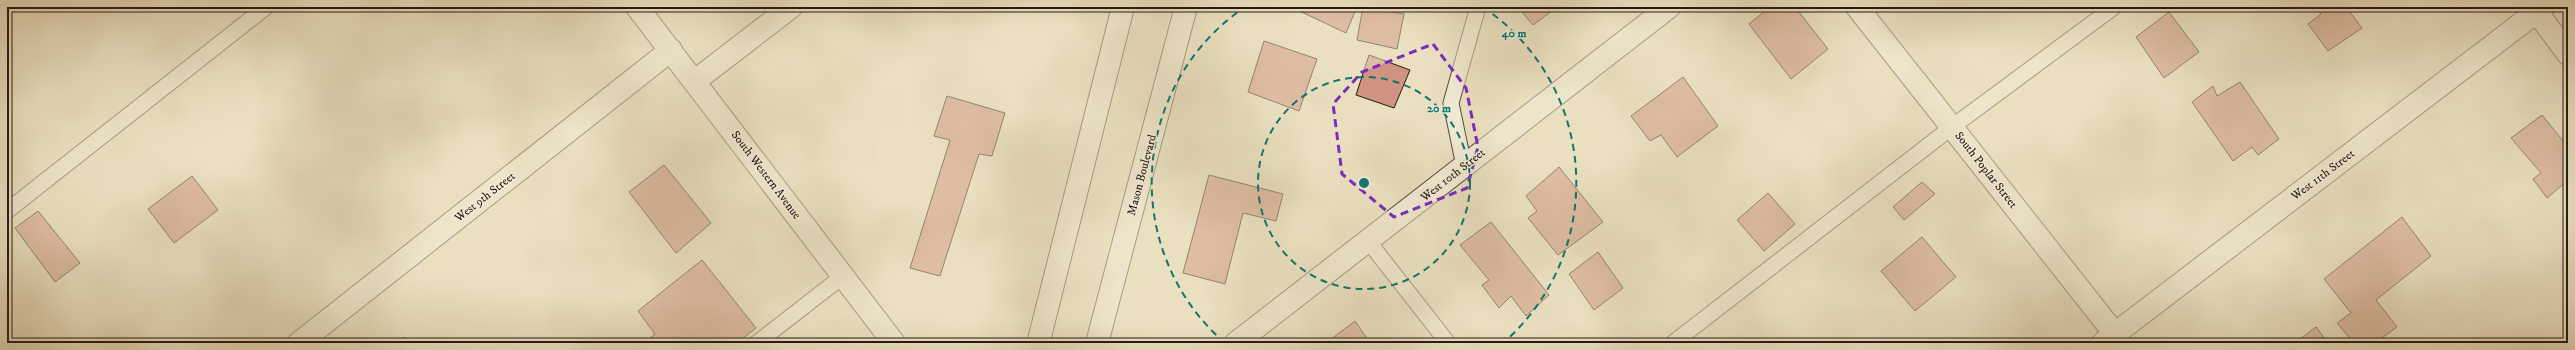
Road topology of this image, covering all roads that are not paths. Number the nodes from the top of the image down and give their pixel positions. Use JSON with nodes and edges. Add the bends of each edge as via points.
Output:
{"nodes":[{"id":1,"x":266,"y":7,"type":"edge"},
{"id":2,"x":637,"y":7,"type":"edge"},
{"id":3,"x":791,"y":7,"type":"edge"},
{"id":4,"x":1122,"y":7,"type":"edge"},
{"id":5,"x":1186,"y":7,"type":"edge"},
{"id":6,"x":1478,"y":7,"type":"edge"},
{"id":7,"x":1669,"y":7,"type":"edge"},
{"id":8,"x":1856,"y":7,"type":"edge"},
{"id":9,"x":2114,"y":7,"type":"edge"},
{"id":10,"x":2538,"y":9,"type":"edge"},
{"id":11,"x":671,"y":50,"type":"junction"},
{"id":12,"x":2568,"y":54,"type":"edge"},
{"id":13,"x":695,"y":81,"type":"junction"},
{"id":14,"x":1952,"y":127,"type":"junction"},
{"id":15,"x":1464,"y":166,"type":"junction"},
{"id":16,"x":7,"y":211,"type":"edge"},
{"id":17,"x":1368,"y":241,"type":"junction"},
{"id":18,"x":843,"y":276,"type":"junction"},
{"id":19,"x":2109,"y":338,"type":"edge"},
{"id":20,"x":299,"y":343,"type":"edge"},
{"id":21,"x":757,"y":343,"type":"edge"},
{"id":22,"x":894,"y":343,"type":"edge"},
{"id":23,"x":1041,"y":343,"type":"edge"},
{"id":24,"x":1097,"y":343,"type":"edge"},
{"id":25,"x":1236,"y":343,"type":"edge"},
{"id":26,"x":1448,"y":343,"type":"edge"},
{"id":27,"x":1673,"y":343,"type":"edge"}],
"edges":[{"from":1,"to":16,"type":"lane"},
{"from":2,"to":11,"type":"street","name":"South Western Avenue"},
{"from":3,"to":13,"type":"street"},
{"from":4,"to":23,"type":"street","via":[[1039,340]]},
{"from":5,"to":24,"type":"street","name":"Mason Boulevard"},
{"from":6,"to":15,"type":"lane","via":[[1451,104]]},
{"from":7,"to":15,"type":"street","name":"West 10th Street"},
{"from":8,"to":14,"type":"street","name":"South Poplar Street"},
{"from":9,"to":14,"type":"lane"},
{"from":10,"to":12,"type":"street"},
{"from":10,"to":19,"type":"street","name":"West 11th Street"},
{"from":11,"to":13,"type":"street","name":"South Western Avenue"},
{"from":11,"to":20,"type":"street","name":"West 9th Street"},
{"from":13,"to":18,"type":"street","name":"South Western Avenue"},
{"from":14,"to":19,"type":"street","name":"South Poplar Street"},
{"from":14,"to":27,"type":"lane"},
{"from":15,"to":17,"type":"street","name":"West 10th Street"},
{"from":17,"to":25,"type":"street","name":"West 10th Street"},
{"from":17,"to":26,"type":"lane"},
{"from":18,"to":21,"type":"lane"},
{"from":18,"to":22,"type":"street","name":"South Western Avenue"}]}
